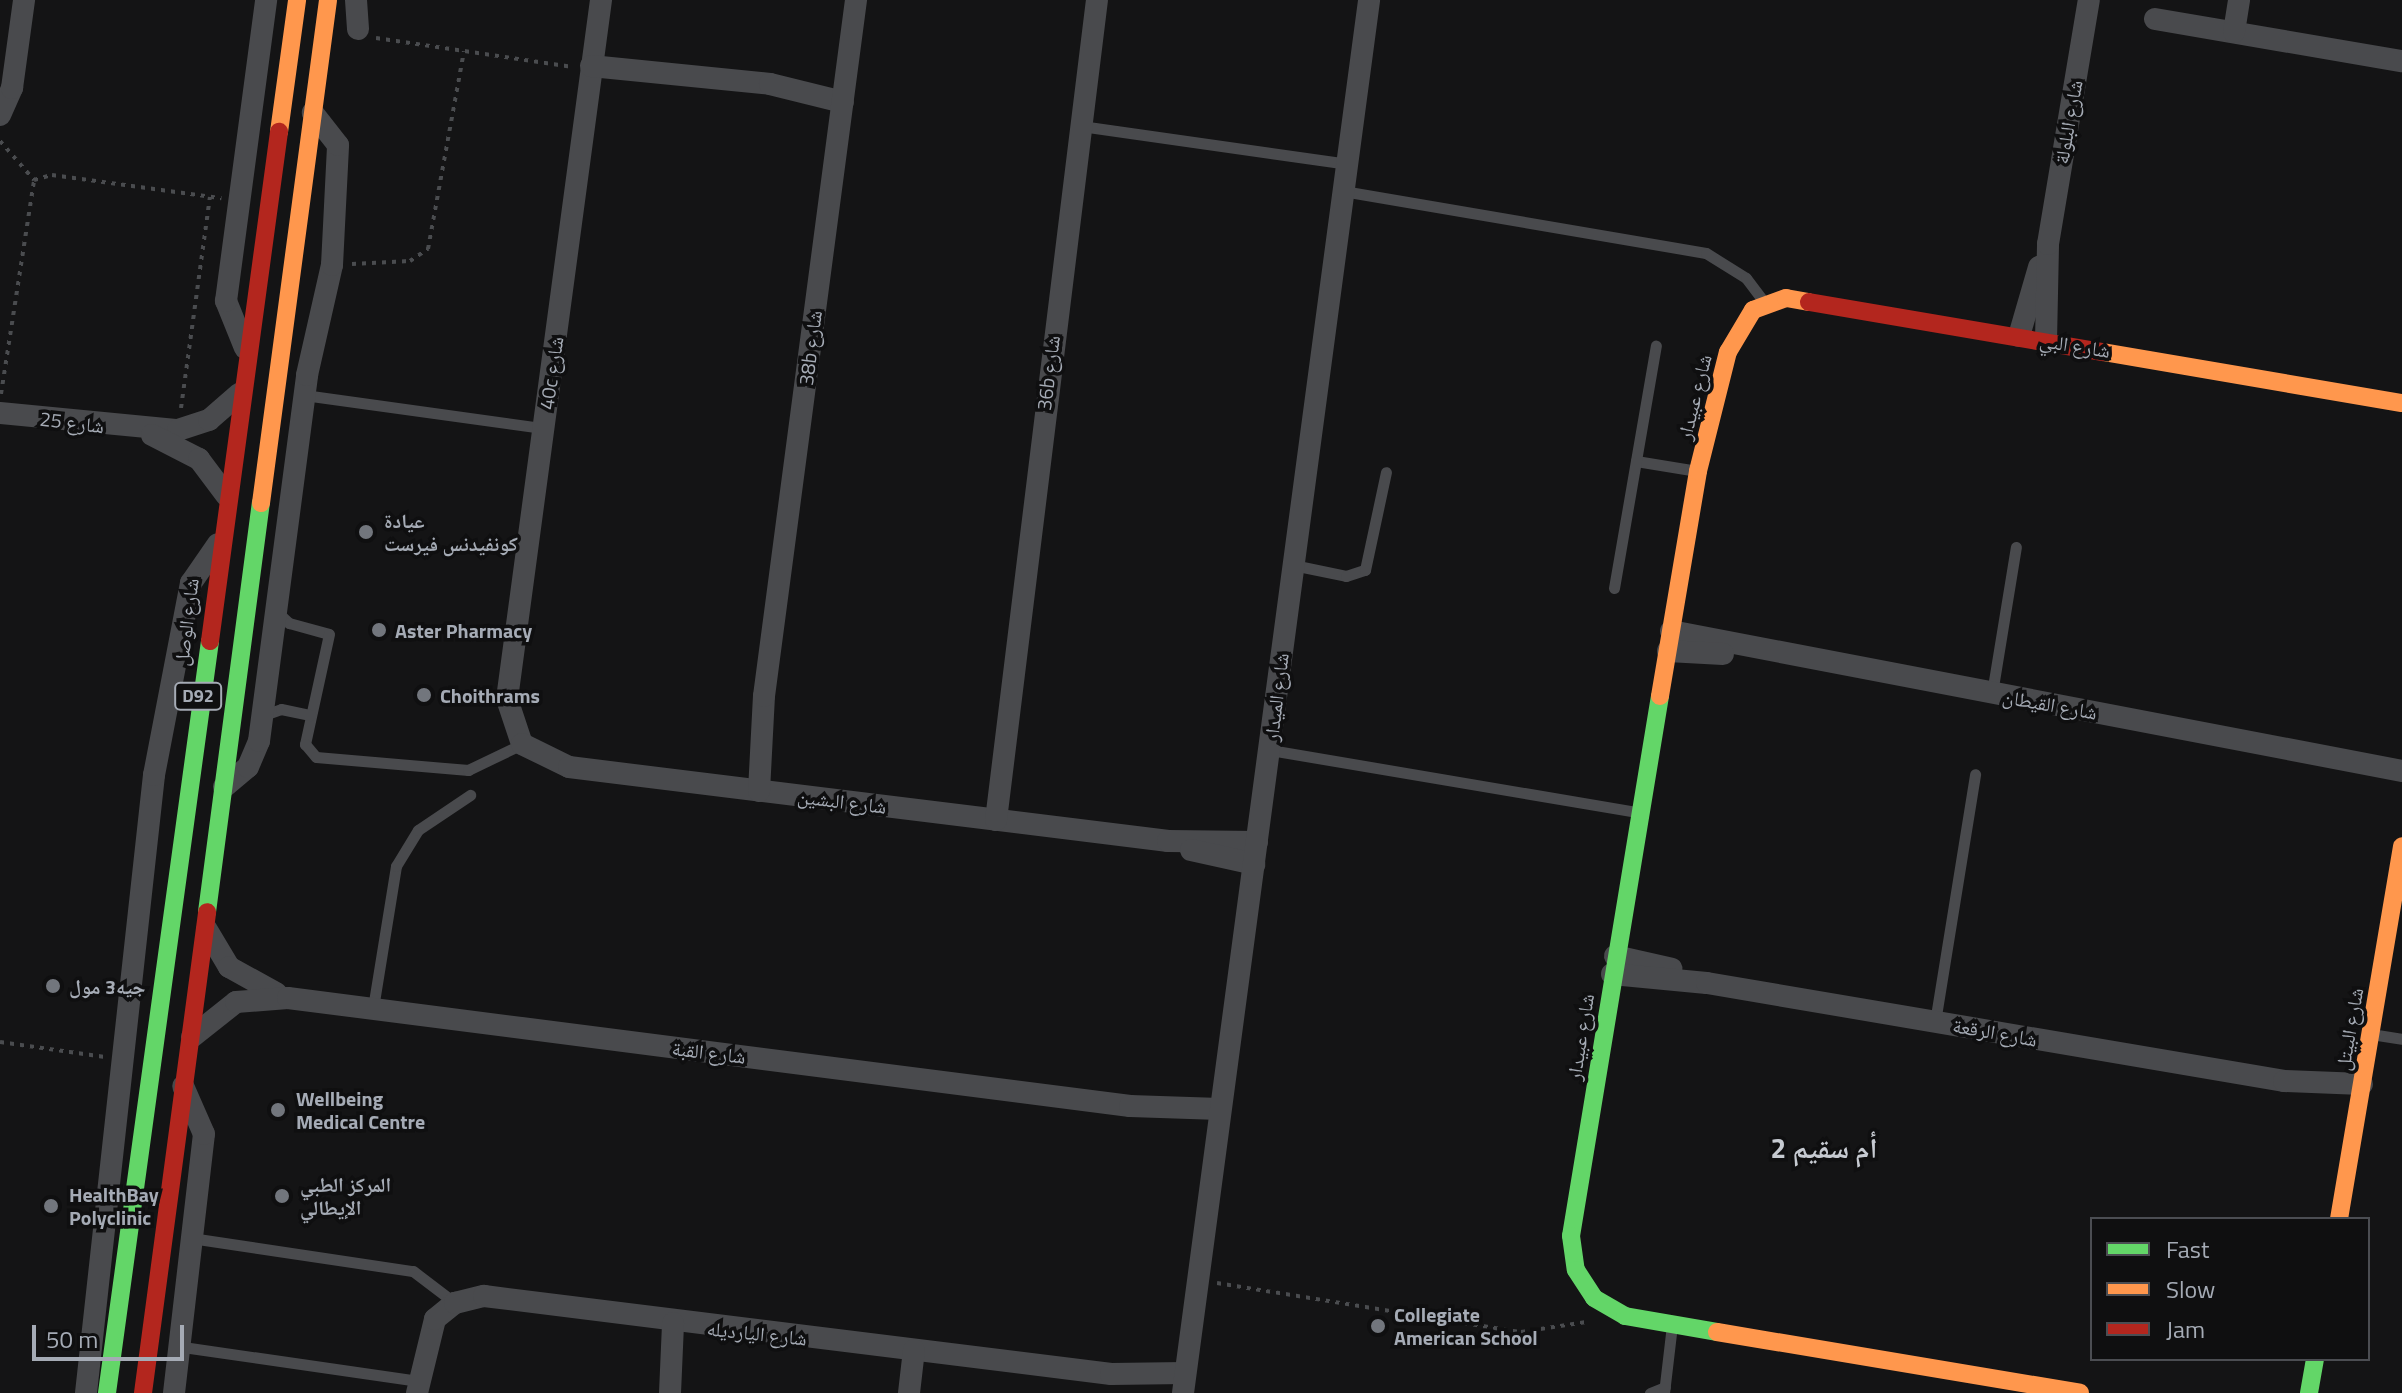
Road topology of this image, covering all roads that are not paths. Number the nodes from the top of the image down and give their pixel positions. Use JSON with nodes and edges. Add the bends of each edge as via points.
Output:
{"nodes":[{"id":1,"x":24,"y":0,"type":"edge"},
{"id":2,"x":266,"y":0,"type":"edge"},
{"id":3,"x":297,"y":0,"type":"edge"},
{"id":4,"x":328,"y":0,"type":"edge"},
{"id":5,"x":356,"y":0,"type":"edge"},
{"id":6,"x":601,"y":0,"type":"edge"},
{"id":7,"x":856,"y":0,"type":"edge"},
{"id":8,"x":1097,"y":0,"type":"edge"},
{"id":9,"x":1369,"y":0,"type":"edge"},
{"id":10,"x":2089,"y":0,"type":"edge"},
{"id":11,"x":2239,"y":0,"type":"edge"},
{"id":12,"x":2155,"y":19,"type":"dead end"},
{"id":13,"x":358,"y":29,"type":"road end"},
{"id":14,"x":2234,"y":32,"type":"junction"},
{"id":15,"x":2402,"y":61,"type":"edge"},
{"id":16,"x":592,"y":62,"type":"junction"},
{"id":17,"x":844,"y":91,"type":"junction"},
{"id":18,"x":313,"y":113,"type":"junction"},
{"id":19,"x":0,"y":115,"type":"edge"},
{"id":20,"x":1080,"y":126,"type":"junction"},
{"id":21,"x":1348,"y":164,"type":"junction"},
{"id":22,"x":1343,"y":191,"type":"junction"},
{"id":23,"x":2048,"y":244,"type":"junction"},
{"id":24,"x":1765,"y":303,"type":"junction"},
{"id":25,"x":2019,"y":336,"type":"junction"},
{"id":26,"x":2046,"y":341,"type":"junction"},
{"id":27,"x":1656,"y":346,"type":"dead end"},
{"id":28,"x":245,"y":348,"type":"junction"},
{"id":29,"x":239,"y":394,"type":"junction"},
{"id":30,"x":304,"y":395,"type":"junction"},
{"id":31,"x":2397,"y":399,"type":"edge"},
{"id":32,"x":0,"y":413,"type":"edge"},
{"id":33,"x":543,"y":428,"type":"junction"},
{"id":34,"x":144,"y":432,"type":"junction"},
{"id":35,"x":1636,"y":461,"type":"junction"},
{"id":36,"x":1698,"y":471,"type":"junction"},
{"id":37,"x":1386,"y":472,"type":"dead end"},
{"id":38,"x":226,"y":495,"type":"junction"},
{"id":39,"x":218,"y":544,"type":"junction"},
{"id":40,"x":2016,"y":547,"type":"dead end"},
{"id":41,"x":1293,"y":565,"type":"junction"},
{"id":42,"x":1614,"y":588,"type":"dead end"},
{"id":43,"x":273,"y":608,"type":"junction"},
{"id":44,"x":1670,"y":641,"type":"junction"},
{"id":45,"x":1992,"y":693,"type":"junction"},
{"id":46,"x":310,"y":715,"type":"junction"},
{"id":47,"x":261,"y":716,"type":"junction"},
{"id":48,"x":522,"y":744,"type":"junction"},
{"id":49,"x":1270,"y":750,"type":"junction"},
{"id":50,"x":2344,"y":754,"type":"junction"},
{"id":51,"x":2402,"y":755,"type":"edge"},
{"id":52,"x":2402,"y":771,"type":"edge"},
{"id":53,"x":1975,"y":774,"type":"dead end"},
{"id":54,"x":224,"y":787,"type":"junction"},
{"id":55,"x":751,"y":790,"type":"junction"},
{"id":56,"x":470,"y":795,"type":"dead end"},
{"id":57,"x":1640,"y":813,"type":"junction"},
{"id":58,"x":987,"y":819,"type":"junction"},
{"id":59,"x":2402,"y":846,"type":"edge"},
{"id":60,"x":1255,"y":853,"type":"junction"},
{"id":61,"x":205,"y":927,"type":"junction"},
{"id":62,"x":1614,"y":965,"type":"junction"},
{"id":63,"x":288,"y":998,"type":"junction"},
{"id":64,"x":373,"y":1008,"type":"junction"},
{"id":65,"x":1935,"y":1022,"type":"junction"},
{"id":66,"x":2371,"y":1034,"type":"junction"},
{"id":67,"x":191,"y":1038,"type":"junction"},
{"id":68,"x":2402,"y":1039,"type":"edge"},
{"id":69,"x":183,"y":1086,"type":"junction"},
{"id":70,"x":2360,"y":1093,"type":"junction"},
{"id":71,"x":1219,"y":1118,"type":"junction"},
{"id":72,"x":2339,"y":1217,"type":"edge"},
{"id":73,"x":191,"y":1238,"type":"junction"},
{"id":74,"x":455,"y":1303,"type":"junction"},
{"id":75,"x":681,"y":1324,"type":"junction"},
{"id":76,"x":1672,"y":1324,"type":"junction"},
{"id":77,"x":176,"y":1346,"type":"junction"},
{"id":78,"x":922,"y":1352,"type":"junction"},
{"id":79,"x":2315,"y":1361,"type":"edge"},
{"id":80,"x":1184,"y":1386,"type":"edge"},
{"id":81,"x":417,"y":1387,"type":"edge"},
{"id":82,"x":1665,"y":1390,"type":"edge"},
{"id":83,"x":86,"y":1393,"type":"edge"},
{"id":84,"x":107,"y":1393,"type":"edge"},
{"id":85,"x":143,"y":1393,"type":"edge"},
{"id":86,"x":174,"y":1393,"type":"edge"},
{"id":87,"x":672,"y":1393,"type":"edge"},
{"id":88,"x":909,"y":1393,"type":"edge"},
{"id":89,"x":920,"y":1393,"type":"edge"},
{"id":90,"x":1650,"y":1393,"type":"edge"},
{"id":91,"x":2080,"y":1393,"type":"edge"},
{"id":92,"x":2309,"y":1393,"type":"edge"}],
"edges":[{"from":1,"to":19,"type":"street","via":[[12,88]]},
{"from":2,"to":28,"type":"street","via":[[226,301]]},
{"from":3,"to":28,"type":"main road","name":"شارع الوصل","number":"D92"},
{"from":4,"to":18,"type":"main road","number":"D92"},
{"from":5,"to":13,"type":"street"},
{"from":6,"to":16,"type":"street","name":"40c شارع"},
{"from":7,"to":17,"type":"street","name":"38b شارع"},
{"from":8,"to":20,"type":"street","name":"36b شارع"},
{"from":9,"to":21,"type":"street","name":"شارع الميدار"},
{"from":10,"to":23,"type":"street","name":"شارع البلولة"},
{"from":11,"to":14,"type":"street"},
{"from":12,"to":14,"type":"street"},
{"from":14,"to":15,"type":"street"},
{"from":16,"to":17,"type":"street"},
{"from":16,"to":33,"type":"street","name":"40c شارع"},
{"from":17,"to":55,"type":"street","name":"38b شارع"},
{"from":18,"to":30,"type":"street","via":[[338,145],[332,265]]},
{"from":18,"to":54,"type":"main road","number":"D92"},
{"from":20,"to":21,"type":"lane"},
{"from":20,"to":58,"type":"street","name":"36b شارع"},
{"from":21,"to":22,"type":"street","name":"شارع الميدار"},
{"from":22,"to":24,"type":"lane","via":[[1706,253],[1746,278]]},
{"from":22,"to":41,"type":"street","name":"شارع الميدار"},
{"from":23,"to":25,"type":"street","name":"شارع البلولة"},
{"from":23,"to":26,"type":"street","name":"شارع البلولة"},
{"from":24,"to":25,"type":"main road","name":"شارع البي","via":[[1798,299]]},
{"from":24,"to":36,"type":"main road","name":"شارع عبيدار","via":[[1733,335]]},
{"from":25,"to":26,"type":"main road","name":"شارع البي"},
{"from":26,"to":31,"type":"main road","name":"شارع البي"},
{"from":27,"to":35,"type":"lane"},
{"from":28,"to":29,"type":"main road","name":"شارع الوصل","number":"D92"},
{"from":29,"to":34,"type":"street","name":"شارع 25","via":[[209,420],[178,430]]},
{"from":29,"to":38,"type":"main road","name":"شارع الوصل","number":"D92"},
{"from":30,"to":33,"type":"lane"},
{"from":30,"to":43,"type":"street"},
{"from":32,"to":34,"type":"street","name":"شارع 25"},
{"from":33,"to":48,"type":"street","name":"40c شارع","via":[[507,699]]},
{"from":34,"to":38,"type":"street","name":"شارع 25","via":[[191,453]]},
{"from":35,"to":36,"type":"lane"},
{"from":35,"to":42,"type":"lane"},
{"from":36,"to":44,"type":"main road","name":"شارع عبيدار"},
{"from":37,"to":41,"type":"lane","via":[[1365,570],[1346,576]]},
{"from":38,"to":39,"type":"main road","name":"شارع الوصل","number":"D92"},
{"from":39,"to":83,"type":"street","via":[[191,583],[154,775]]},
{"from":39,"to":84,"type":"main road","name":"شارع الوصل","number":"D92"},
{"from":40,"to":45,"type":"lane"},
{"from":41,"to":49,"type":"street","name":"شارع الميدار"},
{"from":43,"to":46,"type":"lane","via":[[289,623],[324,629],[329,638],[321,695]]},
{"from":43,"to":47,"type":"street"},
{"from":44,"to":45,"type":"street","name":"شارع القيطان"},
{"from":44,"to":57,"type":"main road","name":"شارع عبيدار"},
{"from":45,"to":50,"type":"street","name":"شارع القيطان"},
{"from":46,"to":47,"type":"lane","via":[[281,709]]},
{"from":46,"to":48,"type":"lane","via":[[305,744],[316,757],[468,770]]},
{"from":47,"to":54,"type":"street","via":[[253,759]]},
{"from":48,"to":55,"type":"street","name":"شارع البشين","via":[[569,767]]},
{"from":49,"to":57,"type":"lane"},
{"from":49,"to":60,"type":"street","name":"شارع الميدار"},
{"from":50,"to":51,"type":"street","name":"شارع القيطان"},
{"from":50,"to":52,"type":"street","name":"شارع القيطان"},
{"from":53,"to":65,"type":"lane"},
{"from":54,"to":61,"type":"main road","number":"D92"},
{"from":55,"to":58,"type":"street","name":"شارع البشين"},
{"from":56,"to":64,"type":"lane","via":[[418,830],[396,866]]},
{"from":57,"to":62,"type":"main road","name":"شارع عبيدار"},
{"from":58,"to":60,"type":"street","name":"شارع البشين"},
{"from":59,"to":66,"type":"main road","name":"شارع البيتل"},
{"from":60,"to":71,"type":"street","name":"شارع الميدار"},
{"from":61,"to":63,"type":"street","name":"شارع القبة","via":[[237,975]]},
{"from":61,"to":67,"type":"main road","number":"D92"},
{"from":62,"to":65,"type":"street","name":"شارع الرقعة"},
{"from":62,"to":76,"type":"main road","name":"شارع عبيدار","via":[[1571,1236],[1583,1285],[1610,1310]]},
{"from":63,"to":64,"type":"street","name":"شارع القبة"},
{"from":63,"to":67,"type":"street","name":"شارع القبة","via":[[236,1002]]},
{"from":64,"to":71,"type":"street","name":"شارع القبة"},
{"from":65,"to":70,"type":"street","name":"شارع الرقعة"},
{"from":66,"to":68,"type":"lane"},
{"from":66,"to":70,"type":"main road","name":"شارع البيتل"},
{"from":67,"to":69,"type":"main road","number":"D92"},
{"from":69,"to":73,"type":"street","via":[[205,1127]]},
{"from":69,"to":85,"type":"main road","number":"D92"},
{"from":70,"to":72,"type":"main road","name":"شارع البيتل"},
{"from":71,"to":80,"type":"street","name":"شارع الميدار"},
{"from":73,"to":74,"type":"lane","via":[[413,1271]]},
{"from":73,"to":77,"type":"street"},
{"from":74,"to":75,"type":"street","name":"شارع اليارديله","via":[[498,1297]]},
{"from":74,"to":81,"type":"street","via":[[424,1343]]},
{"from":75,"to":78,"type":"street","name":"شارع اليارديله"},
{"from":75,"to":87,"type":"street"},
{"from":76,"to":82,"type":"lane"},
{"from":76,"to":91,"type":"main road"},
{"from":77,"to":81,"type":"lane"},
{"from":77,"to":86,"type":"street"},
{"from":78,"to":80,"type":"street","name":"شارع اليارديله"},
{"from":78,"to":88,"type":"street"},
{"from":78,"to":89,"type":"street"},
{"from":79,"to":92,"type":"main road"},
{"from":82,"to":90,"type":"lane"}]}
